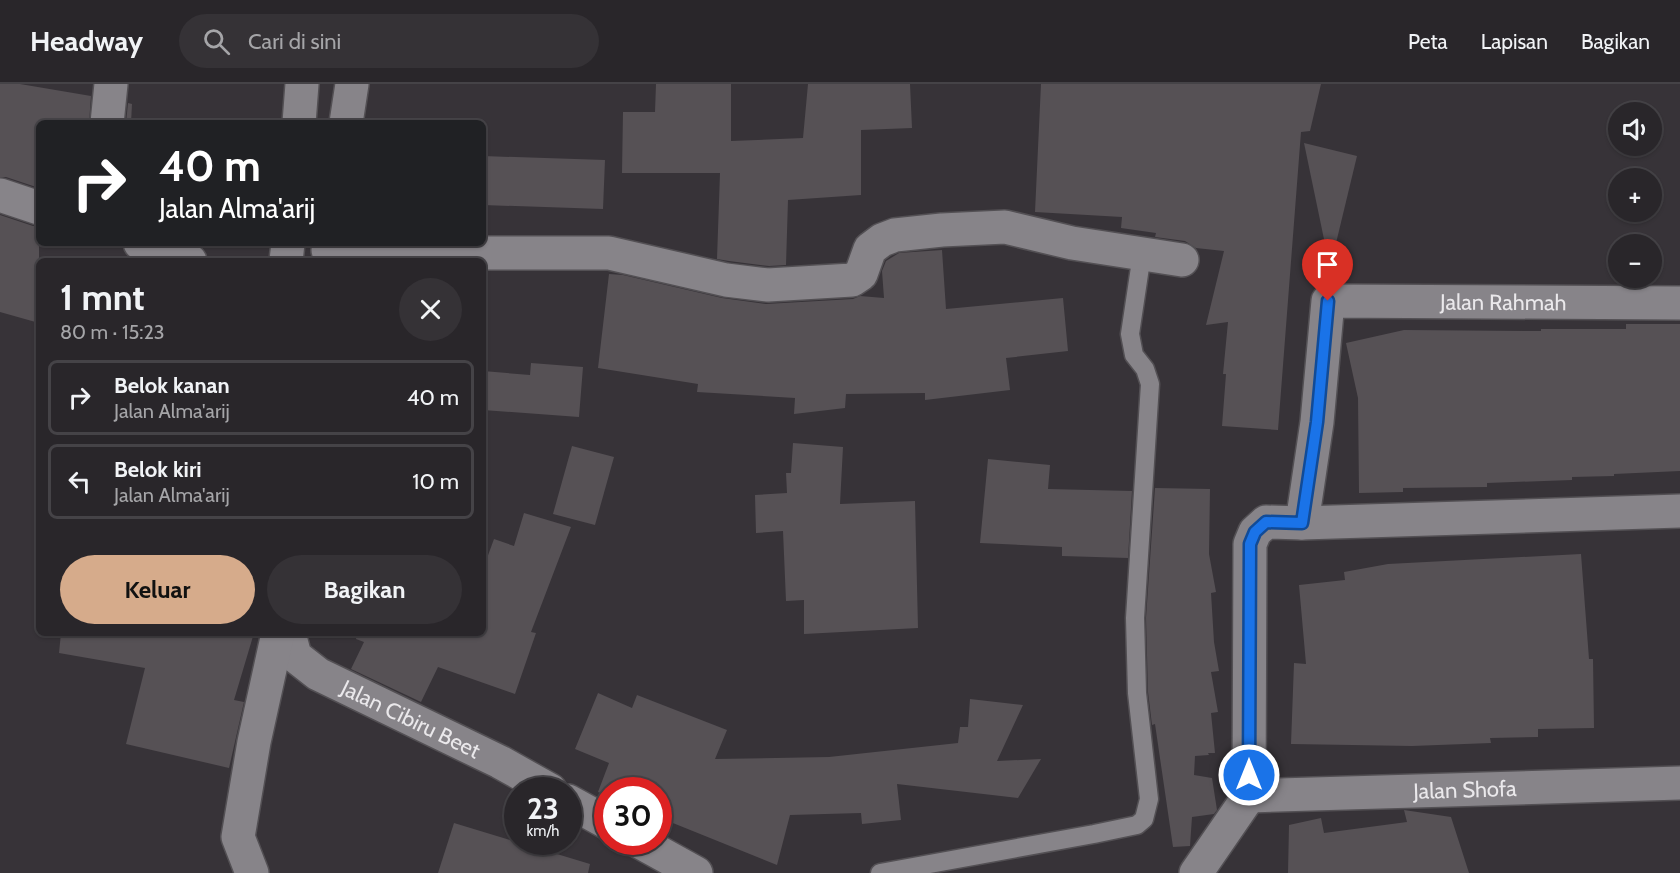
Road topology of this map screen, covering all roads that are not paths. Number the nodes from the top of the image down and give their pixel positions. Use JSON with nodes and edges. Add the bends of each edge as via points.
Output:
{"nodes":[{"id":1,"x":111,"y":84,"type":"edge"},
{"id":2,"x":302,"y":84,"type":"edge"},
{"id":3,"x":352,"y":84,"type":"edge"},
{"id":4,"x":107,"y":120,"type":"edge"},
{"id":5,"x":299,"y":120,"type":"edge"},
{"id":6,"x":346,"y":120,"type":"edge"},
{"id":7,"x":0,"y":195,"type":"edge"},
{"id":8,"x":36,"y":207,"type":"edge"},
{"id":9,"x":148,"y":246,"type":"edge"},
{"id":10,"x":328,"y":251,"type":"edge"},
{"id":11,"x":1142,"y":254,"type":"junction"},
{"id":12,"x":182,"y":258,"type":"edge"},
{"id":13,"x":1182,"y":260,"type":"dead end"},
{"id":14,"x":1680,"y":303,"type":"edge"},
{"id":15,"x":1680,"y":511,"type":"edge"},
{"id":16,"x":1302,"y":523,"type":"junction"},
{"id":17,"x":277,"y":636,"type":"edge"},
{"id":18,"x":290,"y":636,"type":"edge"},
{"id":19,"x":527,"y":777,"type":"edge"},
{"id":20,"x":1680,"y":783,"type":"edge"},
{"id":21,"x":1249,"y":796,"type":"junction"},
{"id":22,"x":663,"y":855,"type":"edge"},
{"id":23,"x":254,"y":871,"type":"edge"},
{"id":24,"x":696,"y":873,"type":"edge"},
{"id":25,"x":880,"y":873,"type":"edge"},
{"id":26,"x":1196,"y":873,"type":"edge"}],
"edges":[{"from":1,"to":4,"type":"street"},
{"from":2,"to":5,"type":"street"},
{"from":3,"to":6,"type":"street"},
{"from":7,"to":8,"type":"street"},
{"from":9,"to":12,"type":"street"},
{"from":10,"to":11,"type":"street","via":[[609,253],[726,280],[768,285],[852,280],[861,274],[870,249],[882,240],[942,230],[1005,227]]},
{"from":11,"to":13,"type":"street"},
{"from":11,"to":25,"type":"lane","via":[[1130,334],[1134,355],[1150,384],[1135,618],[1137,693],[1149,799],[1144,819],[1137,825],[1094,834]]},
{"from":14,"to":16,"type":"street","name":"Jalan Rahmah","via":[[1328,301],[1317,422]]},
{"from":15,"to":16,"type":"street"},
{"from":16,"to":21,"type":"street","via":[[1266,522],[1255,532],[1250,544]]},
{"from":17,"to":23,"type":"street","via":[[238,837]]},
{"from":18,"to":19,"type":"street","name":"Jalan Cibiru Beet","via":[[295,656],[318,674]]},
{"from":20,"to":21,"type":"street","name":"Jalan Shofa"},
{"from":21,"to":26,"type":"street"},
{"from":22,"to":24,"type":"street"}]}
